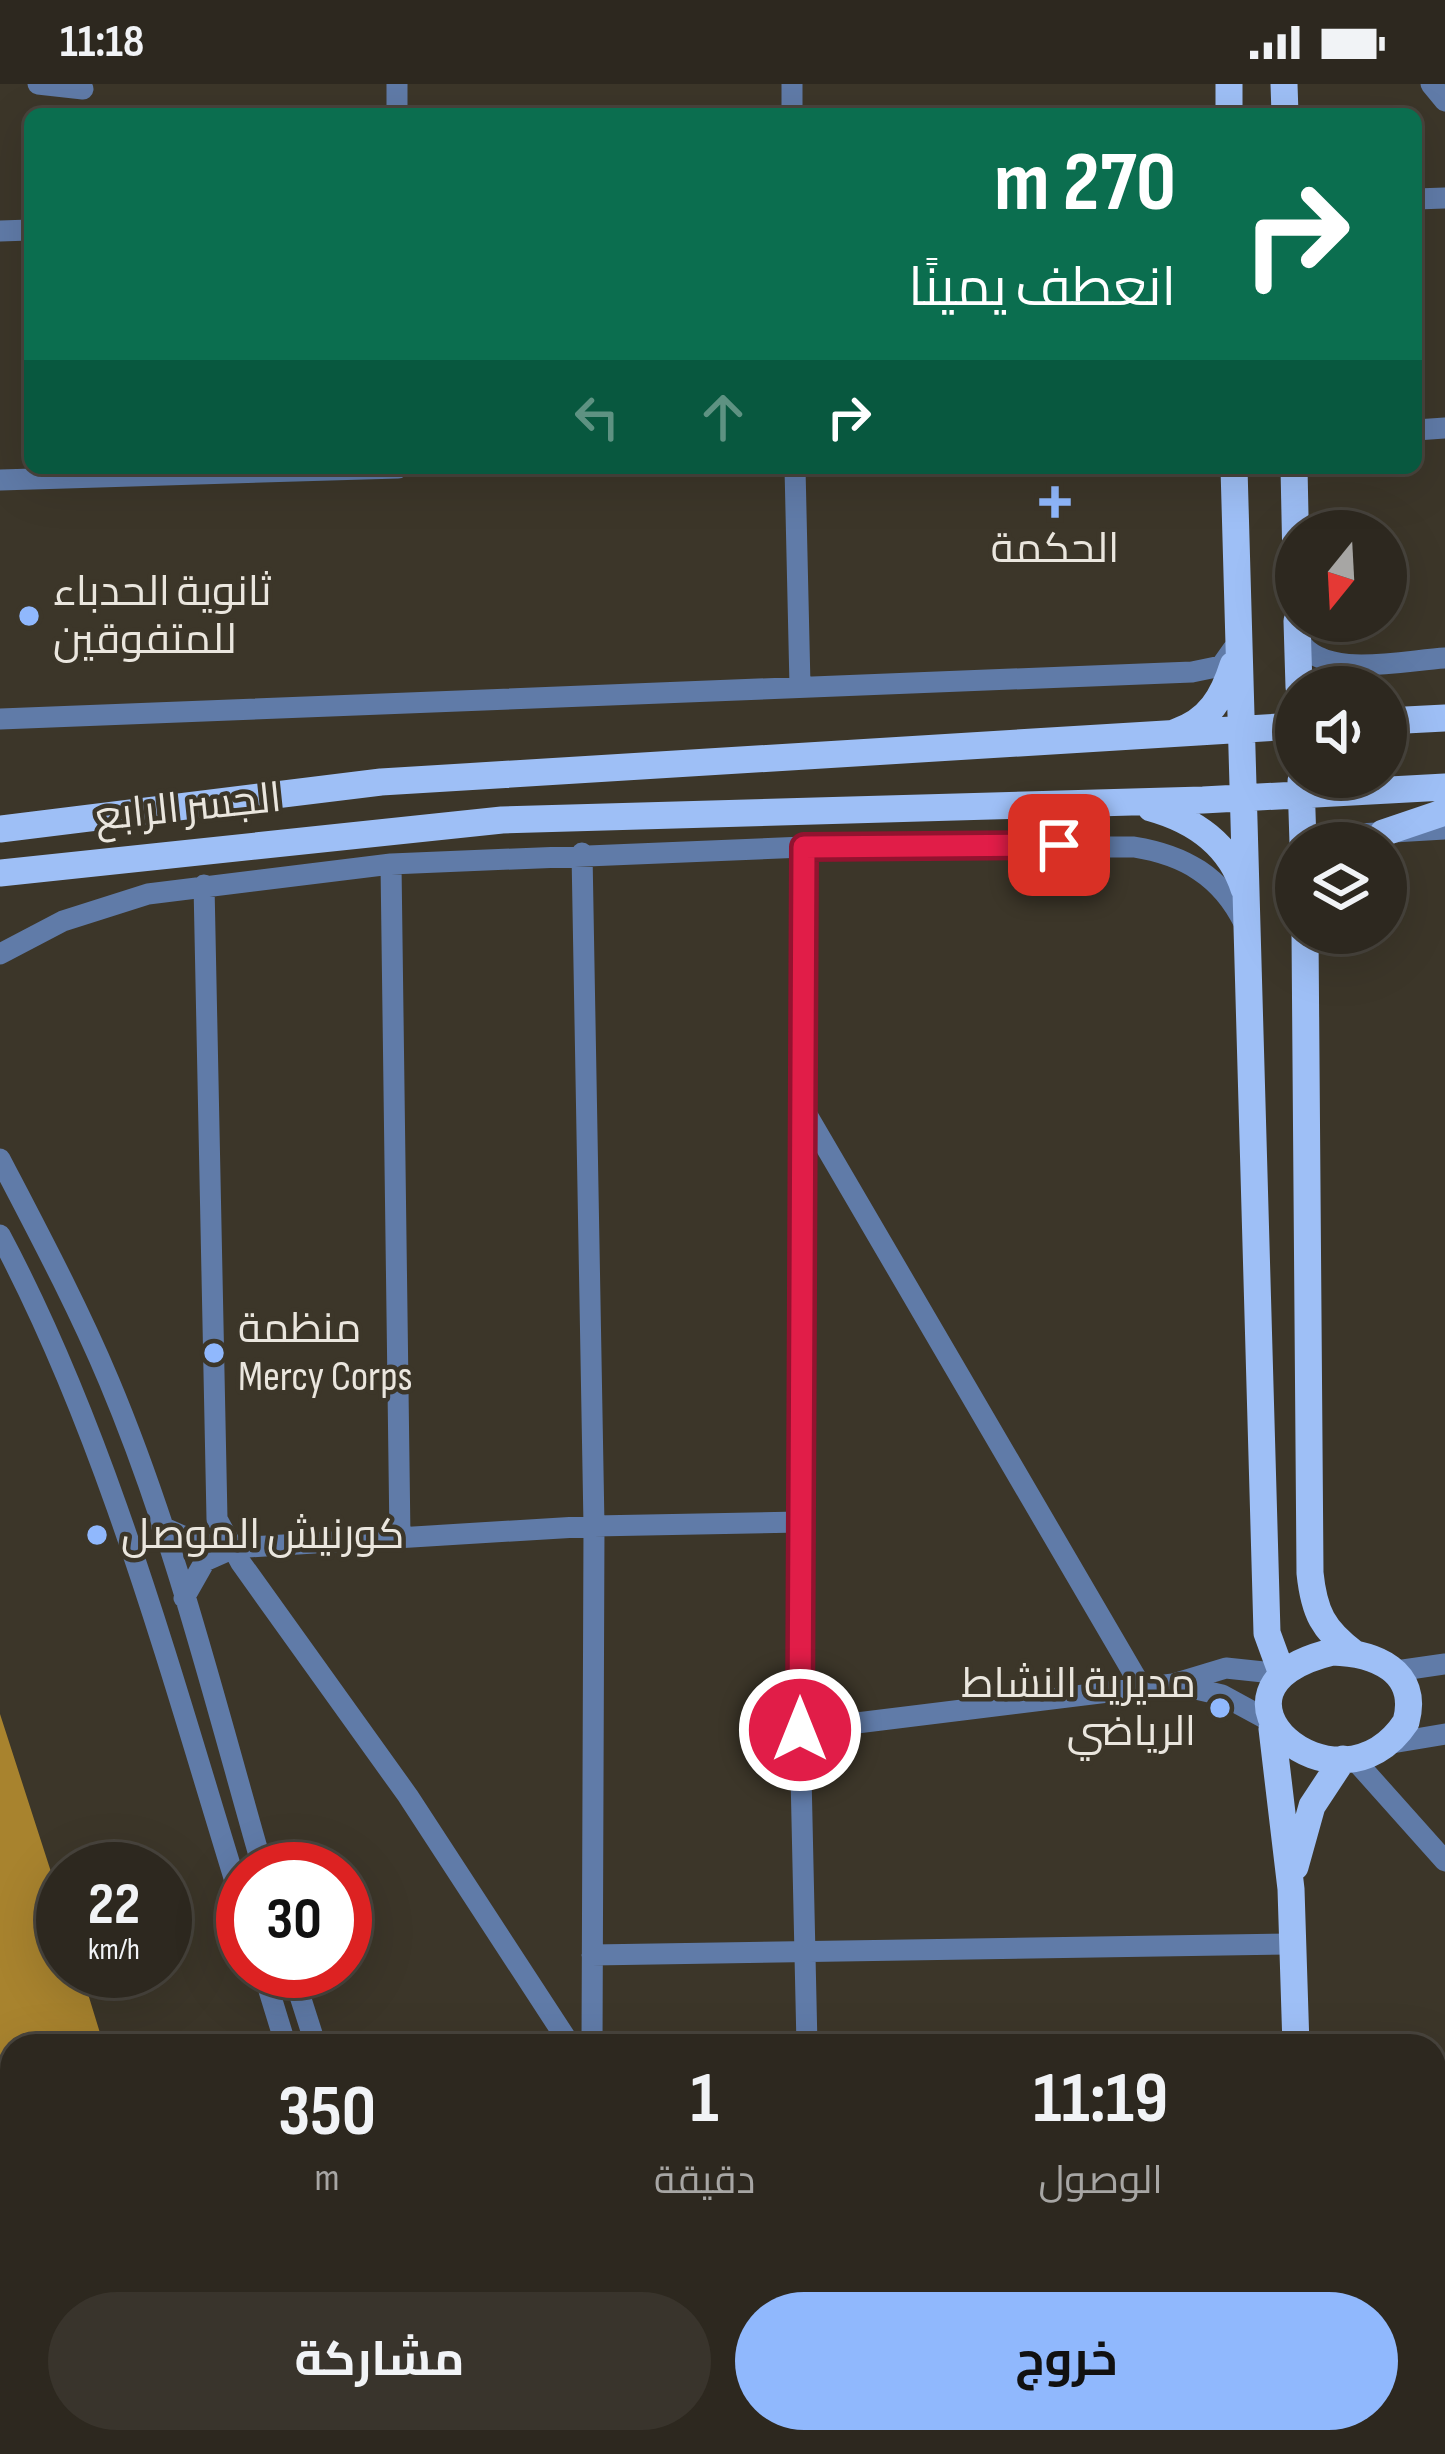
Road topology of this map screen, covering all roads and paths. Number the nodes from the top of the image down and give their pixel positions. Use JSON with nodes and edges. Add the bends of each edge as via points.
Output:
{"nodes":[{"id":1,"x":38,"y":84,"type":"edge"},
{"id":2,"x":1431,"y":84,"type":"edge"},
{"id":3,"x":83,"y":89,"type":"dead end"},
{"id":4,"x":1445,"y":100,"type":"edge"},
{"id":5,"x":199,"y":474,"type":"edge"},
{"id":6,"x":795,"y":474,"type":"edge"},
{"id":7,"x":1234,"y":474,"type":"edge"},
{"id":8,"x":1294,"y":474,"type":"edge"},
{"id":9,"x":0,"y":480,"type":"edge"},
{"id":10,"x":1295,"y":510,"type":"edge"},
{"id":11,"x":1305,"y":642,"type":"edge"},
{"id":12,"x":1236,"y":643,"type":"junction"},
{"id":13,"x":1445,"y":658,"type":"edge"},
{"id":14,"x":800,"y":686,"type":"junction"},
{"id":15,"x":1445,"y":718,"type":"edge"},
{"id":16,"x":0,"y":719,"type":"edge"},
{"id":17,"x":1407,"y":719,"type":"edge"},
{"id":18,"x":1275,"y":728,"type":"edge"},
{"id":19,"x":1240,"y":730,"type":"junction"},
{"id":20,"x":1161,"y":736,"type":"junction"},
{"id":21,"x":1407,"y":787,"type":"edge"},
{"id":22,"x":1445,"y":787,"type":"edge"},
{"id":23,"x":1275,"y":792,"type":"edge"},
{"id":24,"x":1244,"y":799,"type":"junction"},
{"id":25,"x":1112,"y":803,"type":"junction"},
{"id":26,"x":1445,"y":812,"type":"edge"},
{"id":27,"x":1407,"y":824,"type":"edge"},
{"id":28,"x":0,"y":829,"type":"edge"},
{"id":29,"x":1445,"y":829,"type":"edge"},
{"id":30,"x":1407,"y":831,"type":"edge"},
{"id":31,"x":804,"y":847,"type":"junction"},
{"id":32,"x":582,"y":853,"type":"junction"},
{"id":33,"x":391,"y":864,"type":"junction"},
{"id":34,"x":0,"y":873,"type":"edge"},
{"id":35,"x":204,"y":885,"type":"junction"},
{"id":36,"x":1249,"y":911,"type":"junction"},
{"id":37,"x":1251,"y":950,"type":"junction"},
{"id":38,"x":0,"y":953,"type":"edge"},
{"id":39,"x":1305,"y":954,"type":"edge"},
{"id":40,"x":802,"y":1107,"type":"junction"},
{"id":41,"x":0,"y":1160,"type":"edge"},
{"id":42,"x":0,"y":1235,"type":"edge"},
{"id":43,"x":800,"y":1522,"type":"junction"},
{"id":44,"x":594,"y":1526,"type":"junction"},
{"id":45,"x":162,"y":1528,"type":"junction"},
{"id":46,"x":400,"y":1538,"type":"junction"},
{"id":47,"x":232,"y":1548,"type":"junction"},
{"id":48,"x":184,"y":1598,"type":"junction"},
{"id":49,"x":1354,"y":1653,"type":"junction"},
{"id":50,"x":1445,"y":1664,"type":"edge"},
{"id":51,"x":1396,"y":1671,"type":"junction"},
{"id":52,"x":1282,"y":1673,"type":"junction"},
{"id":53,"x":1173,"y":1684,"type":"junction"},
{"id":54,"x":1142,"y":1688,"type":"junction"},
{"id":55,"x":1271,"y":1725,"type":"junction"},
{"id":56,"x":800,"y":1730,"type":"junction"},
{"id":57,"x":1445,"y":1734,"type":"edge"},
{"id":58,"x":1386,"y":1744,"type":"junction"},
{"id":59,"x":1348,"y":1758,"type":"junction"},
{"id":60,"x":223,"y":1842,"type":"edge"},
{"id":61,"x":254,"y":1842,"type":"edge"},
{"id":62,"x":1445,"y":1862,"type":"edge"},
{"id":63,"x":1291,"y":1888,"type":"junction"},
{"id":64,"x":1292,"y":1944,"type":"junction"},
{"id":65,"x":592,"y":1955,"type":"junction"},
{"id":66,"x":808,"y":1955,"type":"junction"},
{"id":67,"x":271,"y":1998,"type":"edge"},
{"id":68,"x":301,"y":1998,"type":"edge"},
{"id":69,"x":282,"y":2034,"type":"edge"},
{"id":70,"x":312,"y":2034,"type":"edge"},
{"id":71,"x":563,"y":2034,"type":"edge"},
{"id":72,"x":592,"y":2034,"type":"edge"},
{"id":73,"x":807,"y":2034,"type":"edge"},
{"id":74,"x":1296,"y":2034,"type":"edge"}],
"edges":[{"from":1,"to":3,"type":"street"},
{"from":2,"to":4,"type":"street"},
{"from":5,"to":9,"type":"street"},
{"from":6,"to":14,"type":"street"},
{"from":7,"to":12,"type":"main road"},
{"from":8,"to":10,"type":"main road"},
{"from":11,"to":13,"type":"street","via":[[1312,655],[1341,663]]},
{"from":12,"to":14,"type":"street","via":[[1208,671]]},
{"from":12,"to":19,"type":"main road"},
{"from":12,"to":20,"type":"main road","via":[[1214,708],[1196,725]]},
{"from":14,"to":16,"type":"street"},
{"from":15,"to":17,"type":"main road"},
{"from":18,"to":19,"type":"main road","name":"الجسر الرابع"},
{"from":19,"to":20,"type":"main road","name":"الجسر الرابع"},
{"from":19,"to":24,"type":"main road"},
{"from":20,"to":28,"type":"main road","name":"الجسر الرابع","via":[[381,782]]},
{"from":21,"to":22,"type":"main road"},
{"from":23,"to":24,"type":"main road"},
{"from":24,"to":25,"type":"main road"},
{"from":24,"to":36,"type":"main road"},
{"from":25,"to":34,"type":"main road","name":"الجسر الرابع","via":[[386,829]]},
{"from":25,"to":36,"type":"main road","via":[[1177,815],[1204,831],[1227,855]]},
{"from":26,"to":27,"type":"main road"},
{"from":29,"to":30,"type":"street"},
{"from":31,"to":32,"type":"street"},
{"from":31,"to":37,"type":"street","via":[[1151,850],[1192,863],[1215,881],[1235,905]]},
{"from":31,"to":40,"type":"street"},
{"from":32,"to":33,"type":"street"},
{"from":32,"to":44,"type":"street"},
{"from":33,"to":35,"type":"street"},
{"from":33,"to":46,"type":"street"},
{"from":35,"to":38,"type":"street","via":[[100,907]]},
{"from":35,"to":47,"type":"street","via":[[214,1501]]},
{"from":36,"to":37,"type":"main road"},
{"from":37,"to":52,"type":"main road","via":[[1267,1633]]},
{"from":39,"to":49,"type":"main road","via":[[1310,1574],[1313,1610]]},
{"from":40,"to":43,"type":"street"},
{"from":40,"to":54,"type":"street"},
{"from":41,"to":45,"type":"street","via":[[110,1383]]},
{"from":42,"to":60,"type":"street","via":[[114,1503]]},
{"from":43,"to":44,"type":"street"},
{"from":43,"to":56,"type":"street"},
{"from":44,"to":46,"type":"street"},
{"from":44,"to":65,"type":"street"},
{"from":45,"to":47,"type":"street"},
{"from":45,"to":48,"type":"street"},
{"from":46,"to":47,"type":"street"},
{"from":47,"to":48,"type":"street","via":[[205,1561]]},
{"from":47,"to":71,"type":"street"},
{"from":48,"to":61,"type":"street"},
{"from":49,"to":51,"type":"main road"},
{"from":49,"to":52,"type":"main road","via":[[1309,1658]]},
{"from":50,"to":51,"type":"street"},
{"from":51,"to":58,"type":"main road","via":[[1410,1707]]},
{"from":52,"to":53,"type":"street","via":[[1226,1668]]},
{"from":52,"to":55,"type":"main road","via":[[1270,1690]]},
{"from":53,"to":54,"type":"street"},
{"from":53,"to":55,"type":"street","via":[[1222,1695]]},
{"from":54,"to":56,"type":"street"},
{"from":55,"to":59,"type":"main road","via":[[1304,1753]]},
{"from":55,"to":63,"type":"main road"},
{"from":56,"to":66,"type":"street"},
{"from":57,"to":58,"type":"street"},
{"from":58,"to":59,"type":"main road"},
{"from":59,"to":62,"type":"street"},
{"from":59,"to":63,"type":"main road","via":[[1312,1806]]},
{"from":63,"to":64,"type":"main road"},
{"from":64,"to":66,"type":"street"},
{"from":64,"to":74,"type":"main road"},
{"from":65,"to":66,"type":"street"},
{"from":65,"to":72,"type":"street"},
{"from":66,"to":73,"type":"street"},
{"from":67,"to":69,"type":"street"},
{"from":68,"to":70,"type":"street"}]}
